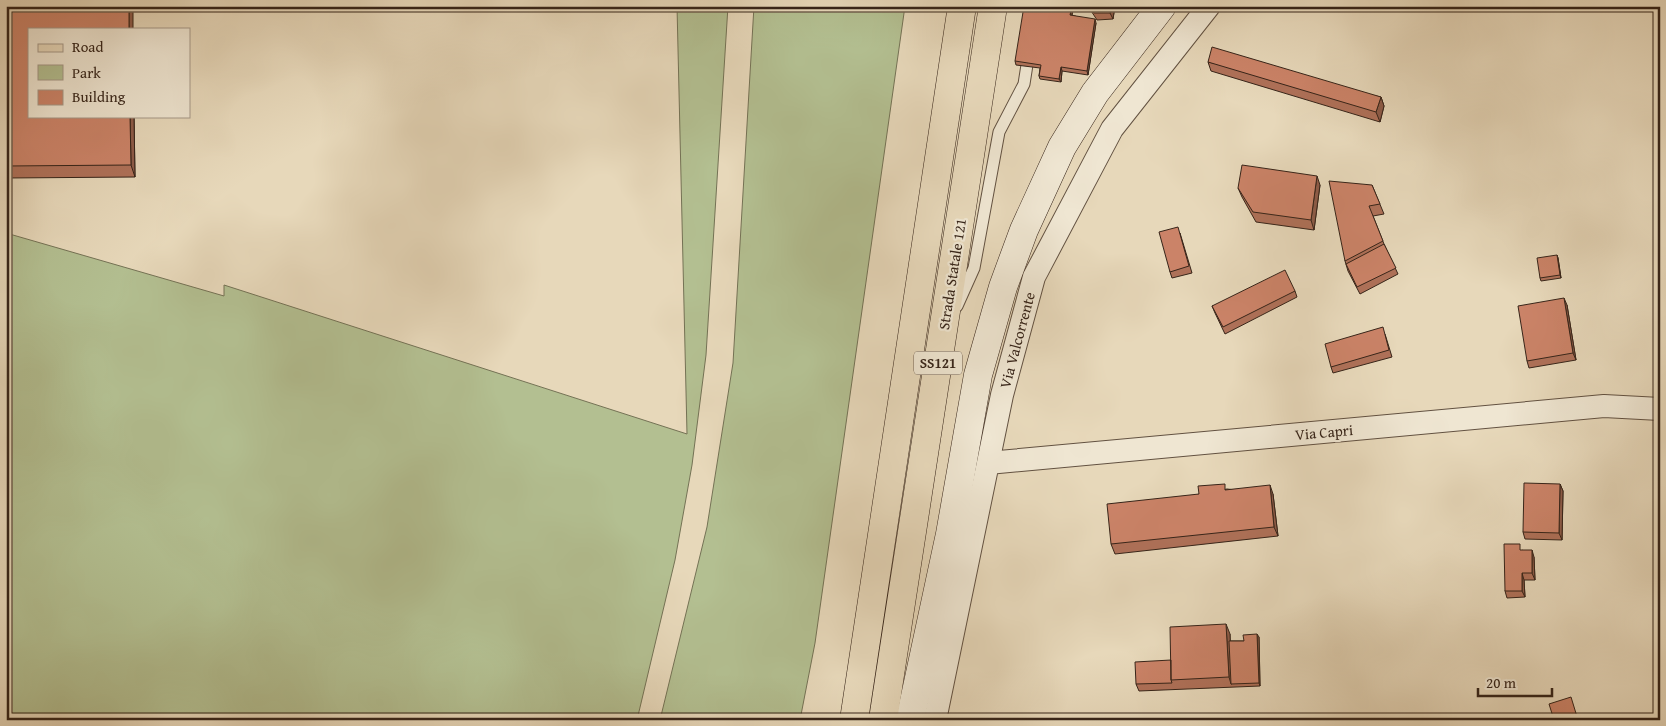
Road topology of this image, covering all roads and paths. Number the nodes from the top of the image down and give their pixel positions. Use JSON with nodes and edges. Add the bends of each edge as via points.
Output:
{"nodes":[{"id":1,"x":962,"y":6,"type":"edge"},
{"id":2,"x":993,"y":6,"type":"edge"},
{"id":3,"x":1162,"y":6,"type":"edge"},
{"id":4,"x":1209,"y":6,"type":"edge"},
{"id":5,"x":1030,"y":45,"type":"edge"},
{"id":6,"x":942,"y":337,"type":"junction"},
{"id":7,"x":1660,"y":408,"type":"edge"},
{"id":8,"x":988,"y":462,"type":"junction"},
{"id":9,"x":854,"y":720,"type":"edge"},
{"id":10,"x":883,"y":720,"type":"edge"},
{"id":11,"x":910,"y":720,"type":"edge"},
{"id":12,"x":935,"y":720,"type":"edge"}],
"edges":[{"from":1,"to":9,"type":"main road","name":"Strada Statale 121","number":"SS121"},
{"from":2,"to":6,"type":"main road","name":"Strada Statale 121","number":"SS121"},
{"from":3,"to":11,"type":"main road","via":[[1096,93],[1062,147],[1024,230],[1003,287],[978,375],[950,534]]},
{"from":4,"to":8,"type":"street","name":"Via Valcorrente","via":[[1112,129],[1034,277],[1002,395]]},
{"from":5,"to":6,"type":"lane","via":[[1024,84],[999,132],[974,268]]},
{"from":6,"to":10,"type":"main road","name":"Strada Statale 121","number":"SS121"},
{"from":7,"to":8,"type":"street","name":"Via Capri","via":[[1604,406]]},
{"from":8,"to":12,"type":"street","name":"Via Valcorrente"}]}
